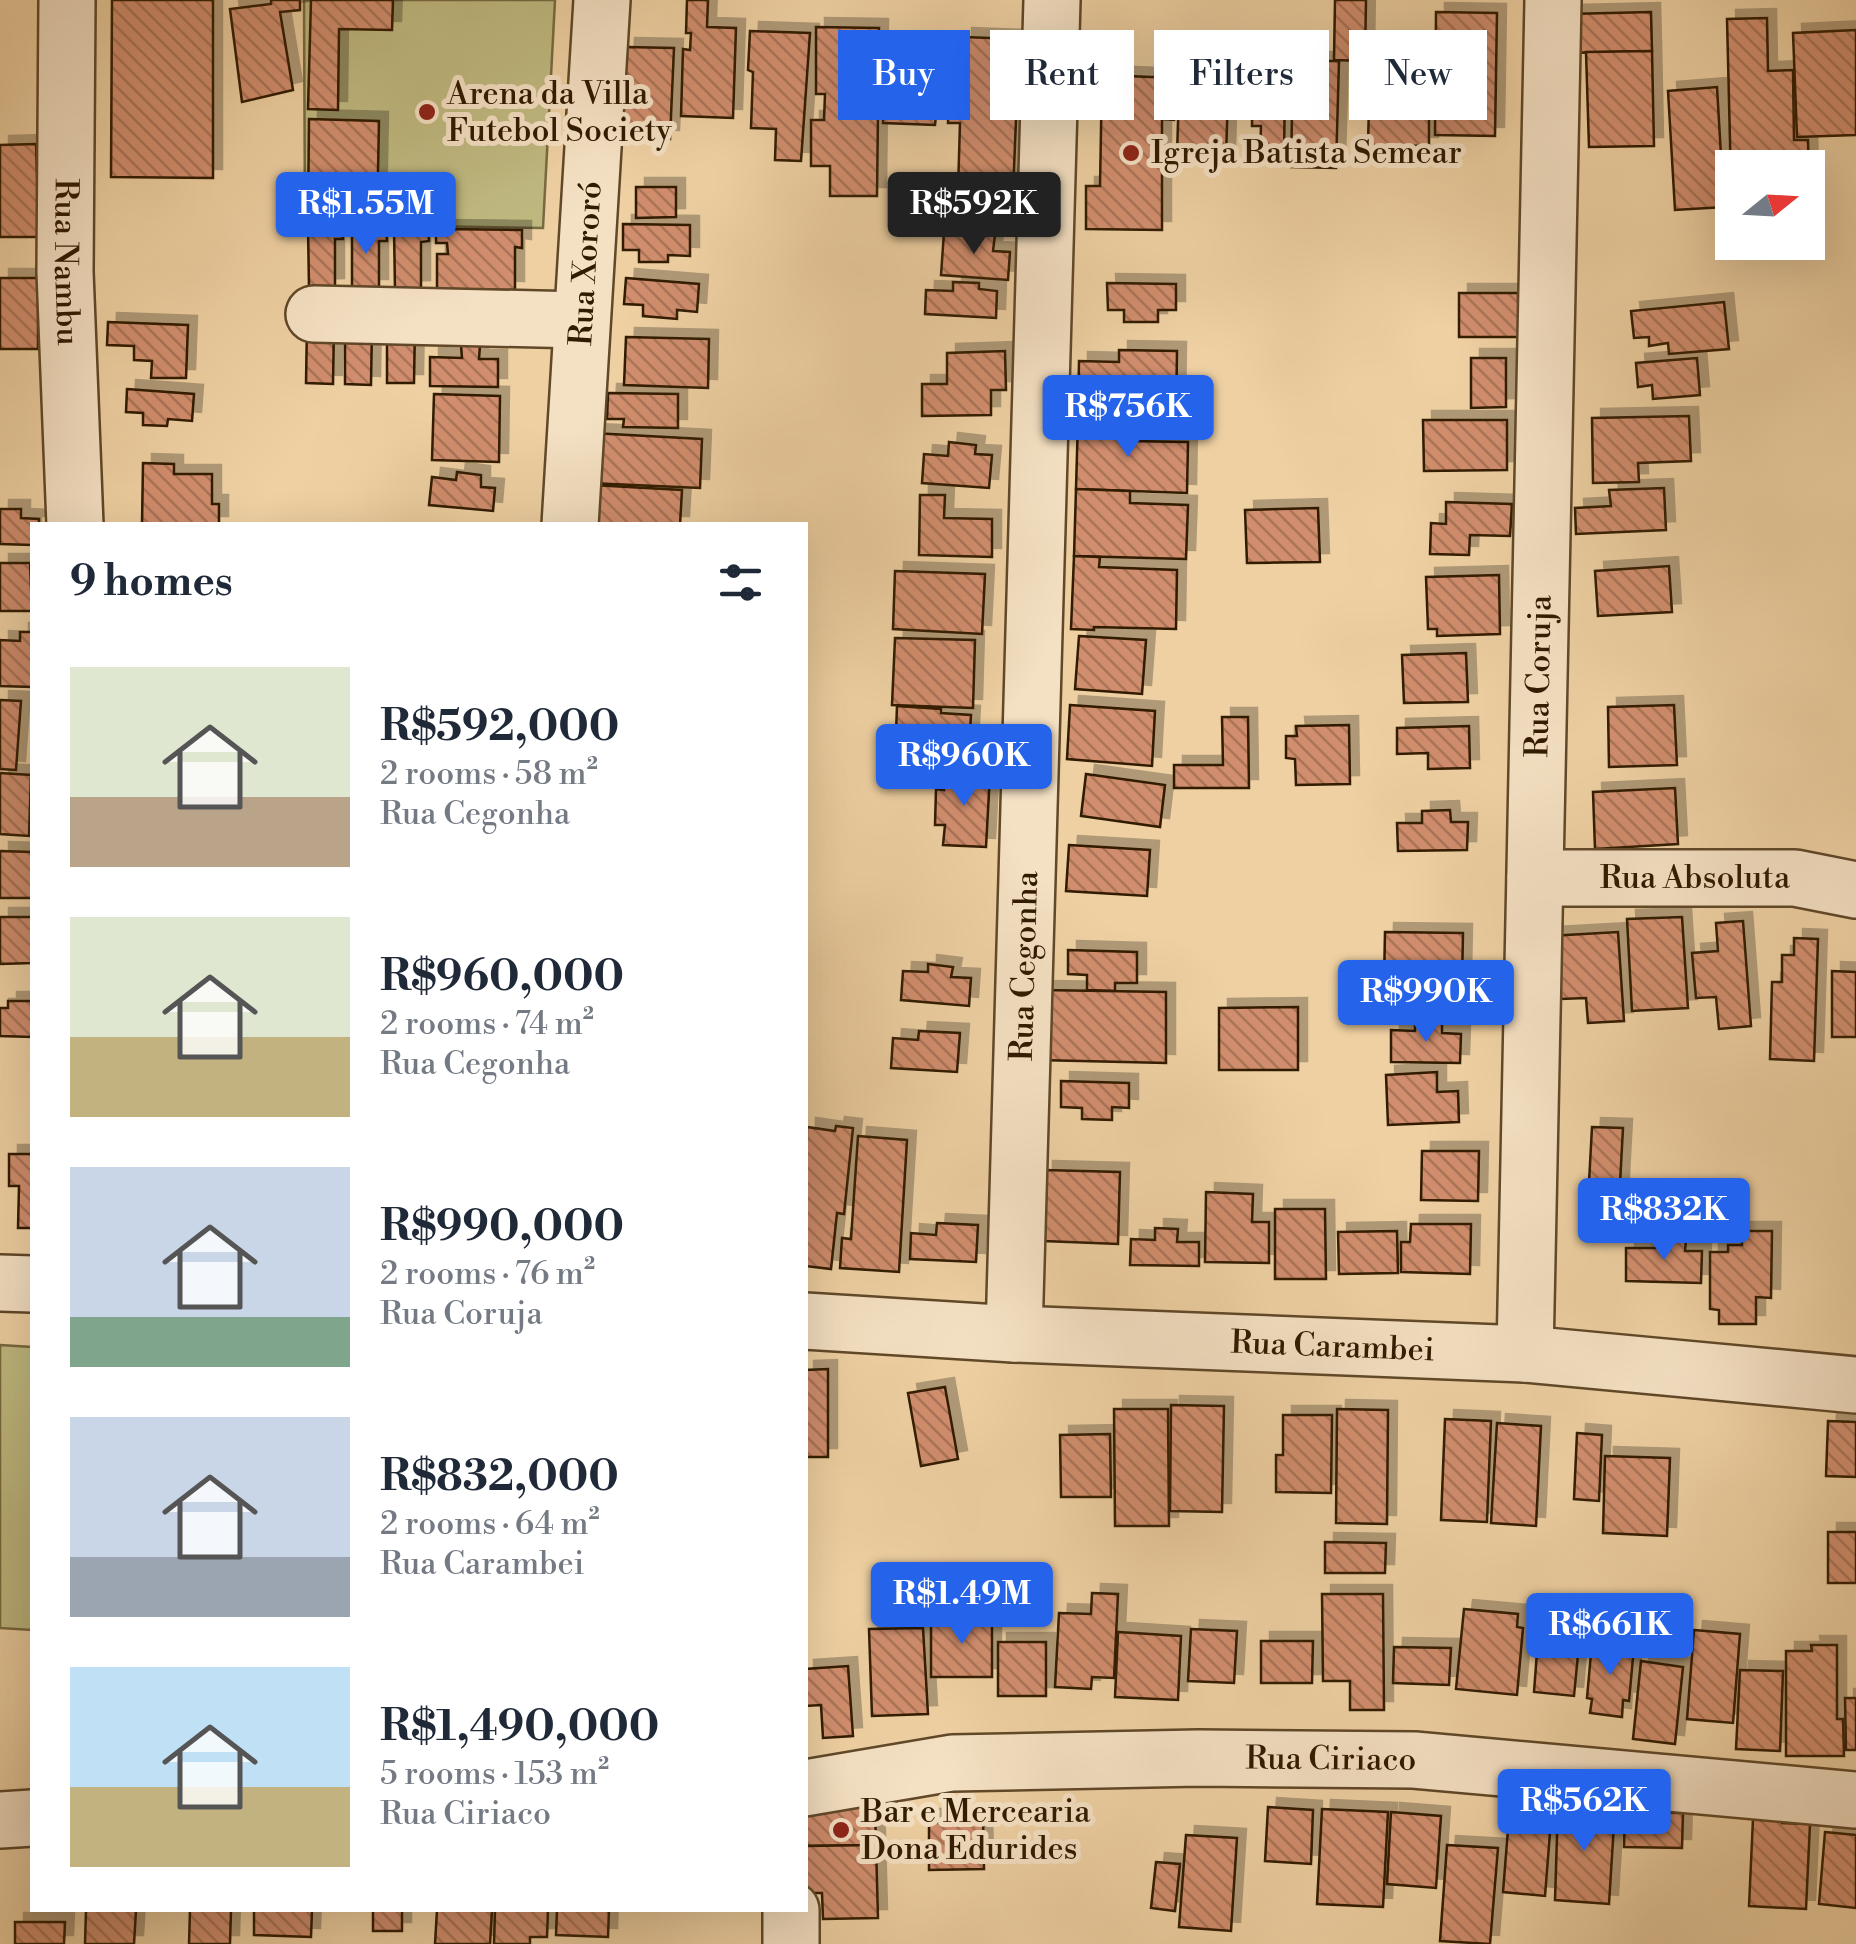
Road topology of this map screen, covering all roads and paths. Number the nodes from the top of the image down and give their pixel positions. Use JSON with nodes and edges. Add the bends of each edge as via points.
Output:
{"nodes":[{"id":1,"x":67,"y":0,"type":"edge"},
{"id":2,"x":602,"y":0,"type":"edge"},
{"id":3,"x":1052,"y":0,"type":"edge"},
{"id":4,"x":1554,"y":0,"type":"edge"},
{"id":5,"x":314,"y":314,"type":"dead end"},
{"id":6,"x":582,"y":320,"type":"junction"},
{"id":7,"x":75,"y":522,"type":"edge"},
{"id":8,"x":570,"y":522,"type":"edge"},
{"id":9,"x":1535,"y":878,"type":"junction"},
{"id":10,"x":1856,"y":890,"type":"edge"},
{"id":11,"x":0,"y":1283,"type":"edge"},
{"id":12,"x":30,"y":1284,"type":"edge"},
{"id":13,"x":808,"y":1322,"type":"edge"},
{"id":14,"x":1014,"y":1334,"type":"junction"},
{"id":15,"x":1525,"y":1354,"type":"junction"},
{"id":16,"x":1856,"y":1384,"type":"edge"},
{"id":17,"x":808,"y":1787,"type":"edge"},
{"id":18,"x":1856,"y":1800,"type":"edge"},
{"id":19,"x":30,"y":1818,"type":"edge"},
{"id":20,"x":0,"y":1820,"type":"edge"},
{"id":21,"x":790,"y":1912,"type":"edge"},
{"id":22,"x":791,"y":1944,"type":"edge"}],
"edges":[{"from":1,"to":7,"type":"street","name":"Rua Nambu","via":[[65,272]]},
{"from":2,"to":6,"type":"street","name":"Rua Xororó"},
{"from":3,"to":14,"type":"street","name":"Rua Cegonha"},
{"from":4,"to":9,"type":"street","name":"Rua Coruja"},
{"from":5,"to":6,"type":"street"},
{"from":6,"to":8,"type":"street","name":"Rua Xororó"},
{"from":9,"to":10,"type":"street","name":"Rua Absoluta","via":[[1795,878]]},
{"from":9,"to":15,"type":"street","name":"Rua Coruja"},
{"from":11,"to":12,"type":"street"},
{"from":13,"to":14,"type":"street","name":"Rua Carambei"},
{"from":14,"to":15,"type":"street","name":"Rua Carambei"},
{"from":15,"to":16,"type":"street","name":"Rua Carambei"},
{"from":17,"to":18,"type":"street","name":"Rua Ciriaco","via":[[952,1763],[1414,1760]]},
{"from":19,"to":20,"type":"street"},
{"from":21,"to":22,"type":"street"}]}
